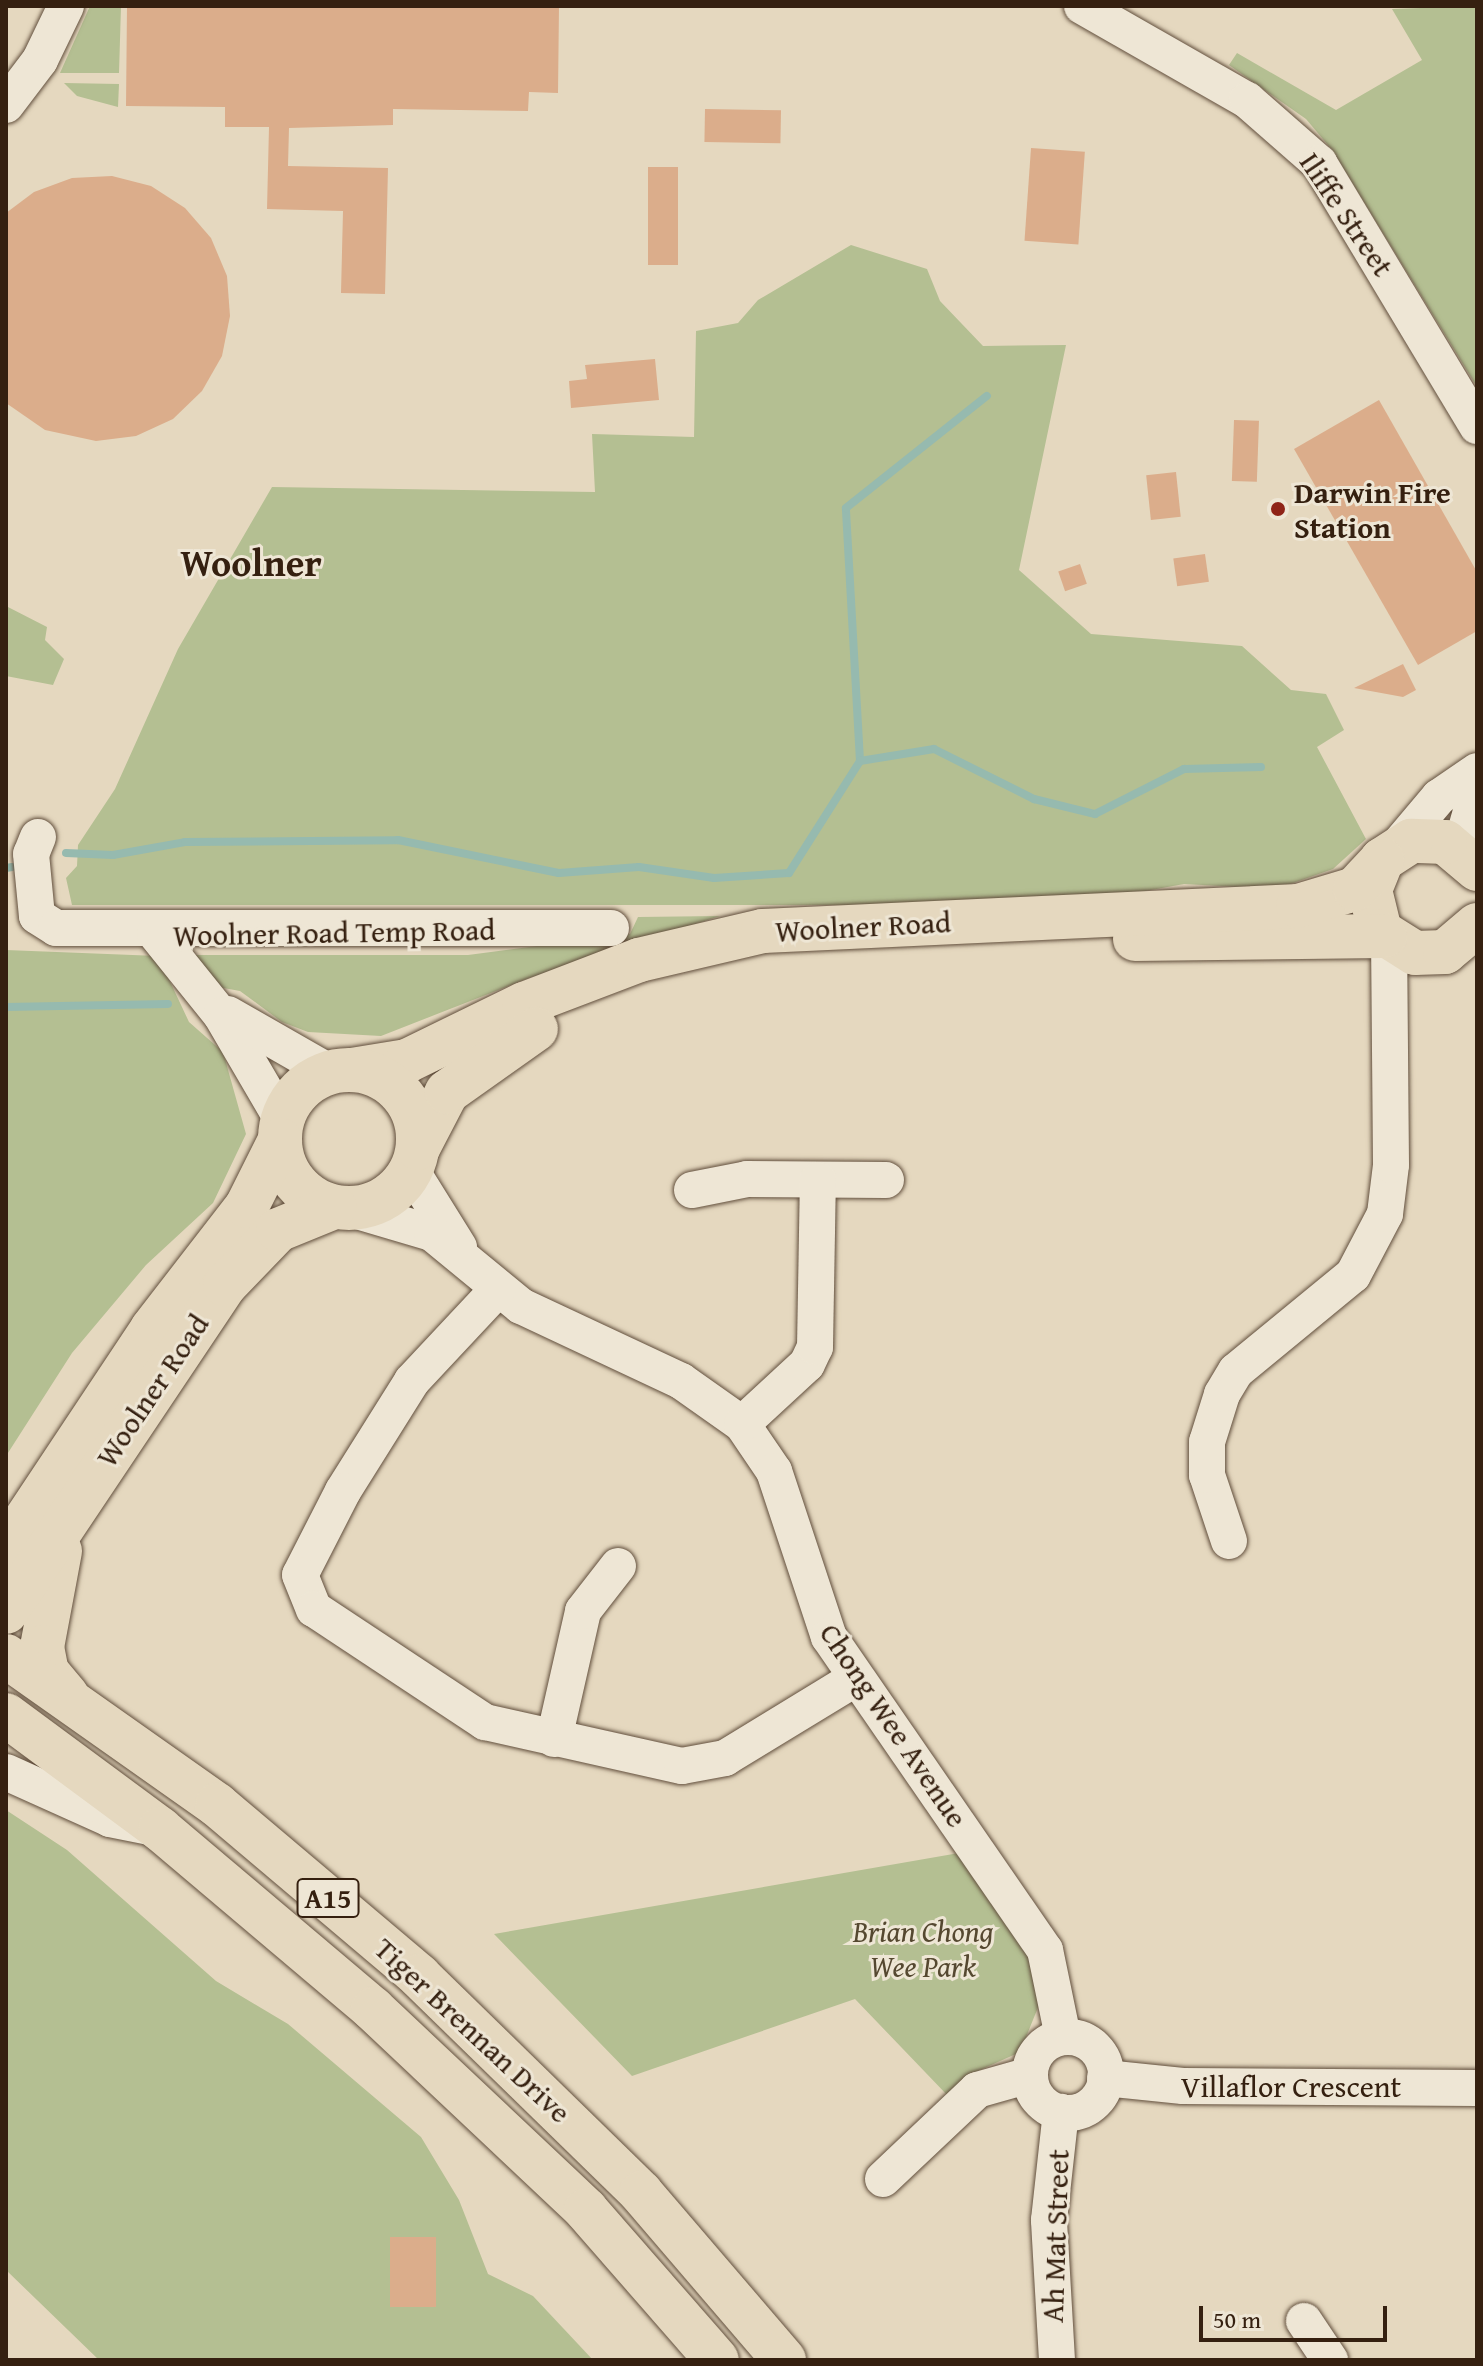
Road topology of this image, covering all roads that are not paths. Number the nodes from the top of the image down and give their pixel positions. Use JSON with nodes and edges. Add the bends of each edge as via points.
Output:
{"nodes":[{"id":1,"x":66,"y":6,"type":"edge"},
{"id":2,"x":1082,"y":6,"type":"edge"},
{"id":3,"x":6,"y":105,"type":"edge"},
{"id":4,"x":1477,"y":426,"type":"edge"},
{"id":5,"x":1477,"y":771,"type":"edge"},
{"id":6,"x":1477,"y":790,"type":"edge"},
{"id":7,"x":38,"y":837,"type":"dead end"},
{"id":8,"x":1388,"y":854,"type":"junction"},
{"id":9,"x":1470,"y":858,"type":"edge"},
{"id":10,"x":611,"y":928,"type":"dead end"},
{"id":11,"x":155,"y":933,"type":"junction"},
{"id":12,"x":1387,"y":938,"type":"junction"},
{"id":13,"x":1464,"y":940,"type":"edge"},
{"id":14,"x":201,"y":989,"type":"junction"},
{"id":15,"x":1391,"y":1046,"type":"junction"},
{"id":16,"x":342,"y":1071,"type":"junction"},
{"id":17,"x":282,"y":1130,"type":"junction"},
{"id":18,"x":414,"y":1159,"type":"junction"},
{"id":19,"x":818,"y":1180,"type":"junction"},
{"id":20,"x":886,"y":1180,"type":"dead end"},
{"id":21,"x":692,"y":1190,"type":"dead end"},
{"id":22,"x":340,"y":1208,"type":"junction"},
{"id":23,"x":488,"y":1280,"type":"junction"},
{"id":24,"x":742,"y":1424,"type":"junction"},
{"id":25,"x":37,"y":1513,"type":"edge"},
{"id":26,"x":1229,"y":1541,"type":"dead end"},
{"id":27,"x":6,"y":1549,"type":"edge"},
{"id":28,"x":618,"y":1566,"type":"dead end"},
{"id":29,"x":6,"y":1612,"type":"edge"},
{"id":30,"x":6,"y":1656,"type":"edge"},
{"id":31,"x":856,"y":1678,"type":"junction"},
{"id":32,"x":68,"y":1698,"type":"junction"},
{"id":33,"x":6,"y":1715,"type":"edge"},
{"id":34,"x":554,"y":1739,"type":"junction"},
{"id":35,"x":6,"y":1772,"type":"edge"},
{"id":36,"x":160,"y":1829,"type":"junction"},
{"id":37,"x":1063,"y":2037,"type":"junction"},
{"id":38,"x":1030,"y":2075,"type":"junction"},
{"id":39,"x":1105,"y":2078,"type":"junction"},
{"id":40,"x":1477,"y":2088,"type":"edge"},
{"id":41,"x":1061,"y":2112,"type":"junction"},
{"id":42,"x":883,"y":2179,"type":"dead end"},
{"id":43,"x":1304,"y":2321,"type":"dead end"},
{"id":44,"x":717,"y":2360,"type":"edge"},
{"id":45,"x":784,"y":2360,"type":"edge"},
{"id":46,"x":1057,"y":2360,"type":"edge"},
{"id":47,"x":1330,"y":2360,"type":"edge"}],
"edges":[{"from":1,"to":3,"type":"street","via":[[40,60]]},
{"from":2,"to":4,"type":"street","name":"Iliffe Street","via":[[1247,100],[1319,163]]},
{"from":5,"to":8,"type":"street","via":[[1439,797]]},
{"from":6,"to":9,"type":"street"},
{"from":7,"to":11,"type":"street","name":"Woolner Road Temp Road","via":[[31,854],[37,916],[56,928]]},
{"from":8,"to":9,"type":"main road","via":[[1428,839]]},
{"from":8,"to":12,"type":"main road","via":[[1370,904]]},
{"from":8,"to":16,"type":"main road","name":"Woolner Road","via":[[1355,889],[1298,906],[763,931],[639,960],[524,1004],[407,1061]]},
{"from":10,"to":11,"type":"street","name":"Woolner Road Temp Road"},
{"from":11,"to":14,"type":"street"},
{"from":12,"to":13,"type":"main road","name":"Woolner Road","via":[[1415,953]]},
{"from":12,"to":15,"type":"street"},
{"from":12,"to":18,"type":"main road","name":"Woolner Road","via":[[867,942],[700,968],[578,1010],[496,1051],[439,1101]]},
{"from":13,"to":15,"type":"street","via":[[1411,994]]},
{"from":14,"to":16,"type":"street","via":[[253,1032]]},
{"from":14,"to":17,"type":"street"},
{"from":15,"to":26,"type":"street","via":[[1391,1165],[1379,1234],[1353,1275],[1236,1371],[1212,1418],[1210,1500]]},
{"from":16,"to":17,"type":"main road","via":[[306,1086]]},
{"from":16,"to":18,"type":"main road","via":[[400,1092],[414,1117]]},
{"from":17,"to":22,"type":"main road","via":[[295,1181]]},
{"from":17,"to":25,"type":"main road","name":"Woolner Road","via":[[252,1198],[152,1329]]},
{"from":18,"to":22,"type":"main road","via":[[390,1195]]},
{"from":18,"to":23,"type":"street","name":"Chong Wee Avenue"},
{"from":19,"to":20,"type":"street"},
{"from":19,"to":21,"type":"street","via":[[747,1179]]},
{"from":19,"to":24,"type":"street","via":[[815,1347],[807,1364]]},
{"from":22,"to":23,"type":"street","name":"Chong Wee Avenue","via":[[421,1228]]},
{"from":22,"to":25,"type":"main road","name":"Woolner Road","via":[[278,1230],[244,1262]]},
{"from":23,"to":24,"type":"street","name":"Chong Wee Avenue","via":[[551,1324],[681,1381]]},
{"from":23,"to":34,"type":"street","via":[[397,1403],[306,1558],[299,1586],[346,1633],[464,1711]]},
{"from":24,"to":31,"type":"street","name":"Chong Wee Avenue","via":[[774,1471],[829,1637]]},
{"from":25,"to":27,"type":"main road","name":"Woolner Road"},
{"from":25,"to":29,"type":"main road","name":"Woolner Road"},
{"from":25,"to":32,"type":"main road","via":[[46,1599],[42,1647],[47,1672]]},
{"from":28,"to":34,"type":"street","via":[[583,1611]]},
{"from":30,"to":32,"type":"main road","name":"Tiger Brennan Drive","number":"A15"},
{"from":31,"to":34,"type":"street","via":[[709,1765]]},
{"from":31,"to":37,"type":"street","name":"Chong Wee Avenue","via":[[1040,1940]]},
{"from":32,"to":45,"type":"main road","name":"Tiger Brennan Drive","number":"A15","via":[[217,1805],[419,1976],[631,2183]]},
{"from":33,"to":36,"type":"main road","name":"Tiger Brennan Drive","number":"A15"},
{"from":35,"to":36,"type":"street","via":[[110,1819]]},
{"from":36,"to":44,"type":"main road","name":"Tiger Brennan Drive","number":"A15","via":[[464,2094],[586,2210]]},
{"from":37,"to":38,"type":"street","via":[[1040,2049]]},
{"from":37,"to":39,"type":"street","via":[[1094,2047]]},
{"from":38,"to":41,"type":"street","via":[[1042,2103]]},
{"from":38,"to":42,"type":"street","via":[[977,2090]]},
{"from":39,"to":40,"type":"street","name":"Villaflor Crescent","via":[[1183,2086]]},
{"from":39,"to":41,"type":"street","via":[[1094,2102]]},
{"from":41,"to":46,"type":"street","name":"Ah Mat Street","via":[[1049,2220]]},
{"from":43,"to":47,"type":"street"}]}
